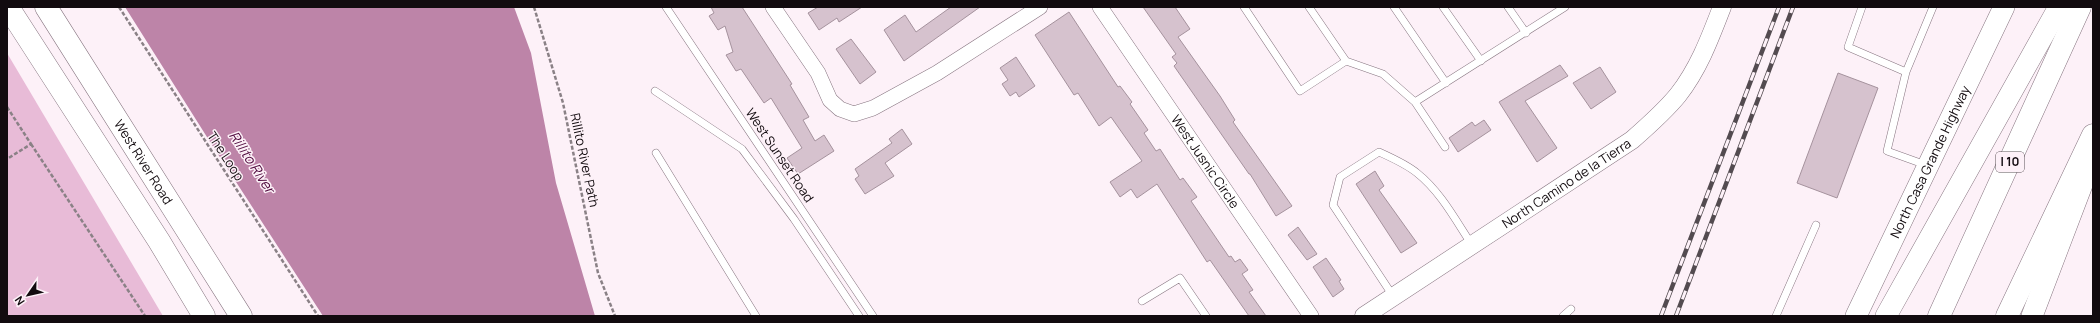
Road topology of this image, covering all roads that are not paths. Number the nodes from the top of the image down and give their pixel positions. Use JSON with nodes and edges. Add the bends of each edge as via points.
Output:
{"nodes":[{"id":1,"x":8,"y":7,"type":"edge"},
{"id":2,"x":46,"y":7,"type":"edge"},
{"id":3,"x":666,"y":7,"type":"edge"},
{"id":4,"x":773,"y":7,"type":"edge"},
{"id":5,"x":1040,"y":7,"type":"edge"},
{"id":6,"x":1100,"y":7,"type":"edge"},
{"id":7,"x":1244,"y":7,"type":"edge"},
{"id":8,"x":1309,"y":7,"type":"edge"},
{"id":9,"x":1394,"y":7,"type":"edge"},
{"id":10,"x":1443,"y":7,"type":"edge"},
{"id":11,"x":1508,"y":7,"type":"edge"},
{"id":12,"x":1565,"y":7,"type":"edge"},
{"id":13,"x":1722,"y":7,"type":"edge"},
{"id":14,"x":1862,"y":7,"type":"edge"},
{"id":15,"x":1933,"y":7,"type":"edge"},
{"id":16,"x":2004,"y":7,"type":"edge"},
{"id":17,"x":2059,"y":7,"type":"edge"},
{"id":18,"x":2080,"y":7,"type":"edge"},
{"id":19,"x":1526,"y":33,"type":"junction"},
{"id":20,"x":1346,"y":61,"type":"junction"},
{"id":21,"x":1481,"y":61,"type":"junction"},
{"id":22,"x":1906,"y":72,"type":"junction"},
{"id":23,"x":1446,"y":83,"type":"junction"},
{"id":24,"x":656,"y":91,"type":"dead end"},
{"id":25,"x":1415,"y":102,"type":"junction"},
{"id":26,"x":2093,"y":135,"type":"edge"},
{"id":27,"x":1445,"y":147,"type":"dead end"},
{"id":28,"x":656,"y":153,"type":"dead end"},
{"id":29,"x":2093,"y":155,"type":"edge"},
{"id":30,"x":1928,"y":166,"type":"junction"},
{"id":31,"x":1816,"y":226,"type":"dead end"},
{"id":32,"x":1472,"y":246,"type":"junction"},
{"id":33,"x":1393,"y":296,"type":"junction"},
{"id":34,"x":1142,"y":301,"type":"dead end"},
{"id":35,"x":1571,"y":309,"type":"dead end"},
{"id":36,"x":1374,"y":313,"type":"edge"},
{"id":37,"x":204,"y":316,"type":"edge"},
{"id":38,"x":241,"y":316,"type":"edge"},
{"id":39,"x":756,"y":316,"type":"edge"},
{"id":40,"x":859,"y":316,"type":"edge"},
{"id":41,"x":873,"y":316,"type":"edge"},
{"id":42,"x":1206,"y":316,"type":"edge"},
{"id":43,"x":1311,"y":316,"type":"edge"},
{"id":44,"x":1563,"y":316,"type":"edge"},
{"id":45,"x":1776,"y":316,"type":"edge"},
{"id":46,"x":1856,"y":316,"type":"edge"},
{"id":47,"x":1886,"y":316,"type":"edge"},
{"id":48,"x":1938,"y":316,"type":"edge"},
{"id":49,"x":2007,"y":316,"type":"edge"},
{"id":50,"x":2032,"y":316,"type":"edge"}],
"edges":[{"from":1,"to":37,"type":"main road"},
{"from":2,"to":38,"type":"main road","name":"West River Road"},
{"from":3,"to":41,"type":"lane","name":"West Sunset Road"},
{"from":4,"to":5,"type":"street","via":[[818,73],[830,100],[846,118],[873,108],[937,73]]},
{"from":6,"to":43,"type":"street","name":"West Jusnic Circle"},
{"from":7,"to":20,"type":"lane","via":[[1300,91]]},
{"from":8,"to":20,"type":"lane"},
{"from":9,"to":23,"type":"lane"},
{"from":10,"to":21,"type":"lane"},
{"from":11,"to":19,"type":"lane"},
{"from":12,"to":19,"type":"lane"},
{"from":13,"to":32,"type":"street","name":"North Camino de la Tierra","via":[[1694,71],[1678,95],[1654,120],[1632,140]]},
{"from":14,"to":22,"type":"lane","via":[[1848,48]]},
{"from":15,"to":22,"type":"lane"},
{"from":16,"to":30,"type":"main road","name":"North Casa Grande Highway"},
{"from":17,"to":47,"type":"main road"},
{"from":18,"to":48,"type":"main road","number":"I 10"},
{"from":19,"to":21,"type":"lane"},
{"from":20,"to":25,"type":"lane","via":[[1383,74]]},
{"from":21,"to":23,"type":"lane"},
{"from":22,"to":30,"type":"lane","via":[[1887,151]]},
{"from":23,"to":25,"type":"lane"},
{"from":24,"to":40,"type":"lane","via":[[742,149],[794,219]]},
{"from":25,"to":27,"type":"lane"},
{"from":26,"to":49,"type":"main road"},
{"from":28,"to":39,"type":"lane"},
{"from":29,"to":50,"type":"main road"},
{"from":30,"to":46,"type":"main road","name":"North Casa Grande Highway"},
{"from":31,"to":45,"type":"lane"},
{"from":32,"to":33,"type":"street","name":"North Camino de la Tierra"},
{"from":32,"to":33,"type":"lane","via":[[1441,199],[1417,173],[1379,152],[1366,160],[1340,177],[1334,205]]},
{"from":33,"to":36,"type":"street","name":"North Camino de la Tierra"},
{"from":34,"to":42,"type":"lane","via":[[1180,278]]},
{"from":35,"to":44,"type":"lane"}]}
